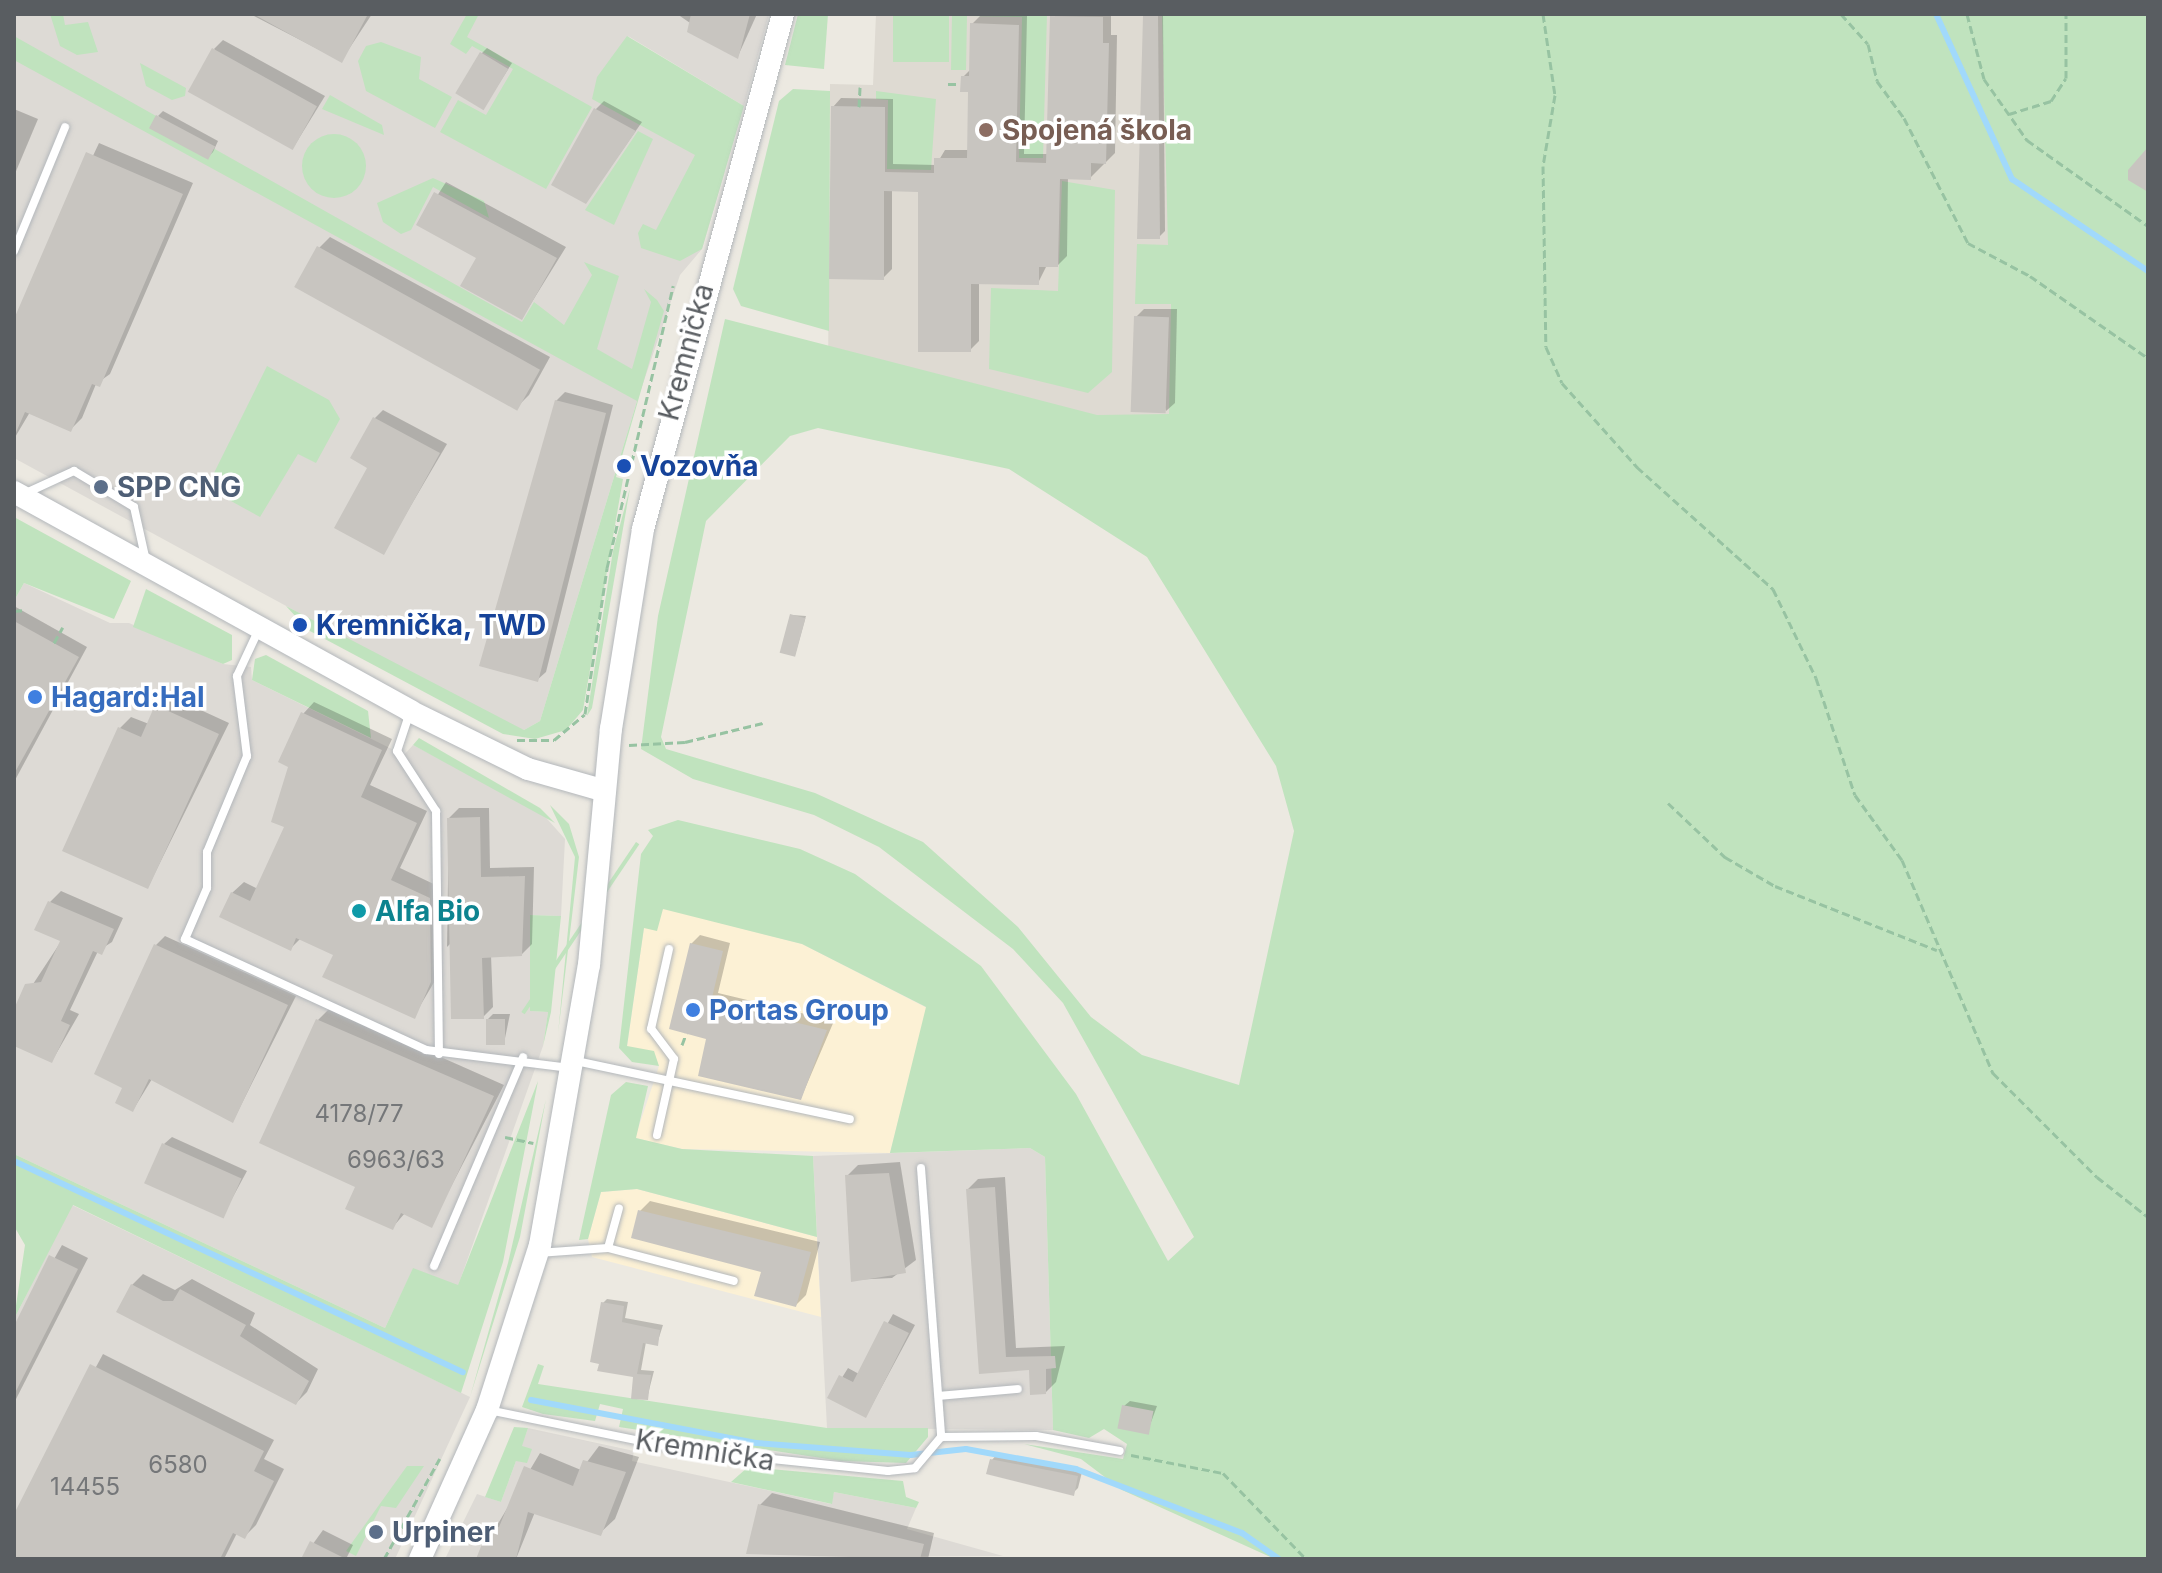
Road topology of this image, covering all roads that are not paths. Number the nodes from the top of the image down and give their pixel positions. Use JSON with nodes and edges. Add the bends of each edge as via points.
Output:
{"nodes":[{"id":1,"x":783,"y":14,"type":"edge"},
{"id":2,"x":65,"y":127,"type":"dead end"},
{"id":3,"x":14,"y":251,"type":"edge"},
{"id":4,"x":17,"y":494,"type":"edge"},
{"id":5,"x":147,"y":566,"type":"junction"},
{"id":6,"x":260,"y":628,"type":"junction"},
{"id":7,"x":410,"y":711,"type":"junction"},
{"id":8,"x":605,"y":791,"type":"junction"},
{"id":9,"x":669,"y":949,"type":"dead end"},
{"id":10,"x":439,"y":1054,"type":"junction"},
{"id":11,"x":520,"y":1057,"type":"junction"},
{"id":12,"x":575,"y":1065,"type":"junction"},
{"id":13,"x":670,"y":1080,"type":"junction"},
{"id":14,"x":850,"y":1119,"type":"dead end"},
{"id":15,"x":657,"y":1135,"type":"dead end"},
{"id":16,"x":921,"y":1168,"type":"dead end"},
{"id":17,"x":619,"y":1208,"type":"dead end"},
{"id":18,"x":608,"y":1248,"type":"junction"},
{"id":19,"x":538,"y":1253,"type":"junction"},
{"id":20,"x":434,"y":1266,"type":"dead end"},
{"id":21,"x":734,"y":1281,"type":"dead end"},
{"id":22,"x":1018,"y":1389,"type":"dead end"},
{"id":23,"x":939,"y":1396,"type":"junction"},
{"id":24,"x":487,"y":1410,"type":"junction"},
{"id":25,"x":941,"y":1437,"type":"junction"},
{"id":26,"x":1120,"y":1451,"type":"road end"},
{"id":27,"x":420,"y":1559,"type":"edge"}],
"edges":[{"from":1,"to":8,"type":"main road","name":"Kremnička","via":[[700,301],[643,529]]},
{"from":2,"to":3,"type":"lane"},
{"from":4,"to":5,"type":"main road"},
{"from":4,"to":5,"type":"lane","via":[[74,471],[134,507]]},
{"from":5,"to":6,"type":"main road"},
{"from":6,"to":7,"type":"main road"},
{"from":6,"to":10,"type":"lane","via":[[237,676],[247,756],[207,852],[207,888],[185,939]]},
{"from":7,"to":8,"type":"main road","via":[[528,769]]},
{"from":7,"to":10,"type":"lane","via":[[397,751],[436,811]]},
{"from":8,"to":12,"type":"main road","name":"Kremnička"},
{"from":9,"to":13,"type":"lane","via":[[651,1029],[656,1043],[672,1050]]},
{"from":10,"to":11,"type":"lane"},
{"from":11,"to":12,"type":"lane"},
{"from":11,"to":20,"type":"lane","via":[[493,1134]]},
{"from":12,"to":13,"type":"lane"},
{"from":12,"to":19,"type":"main road","name":"Kremnička"},
{"from":13,"to":14,"type":"lane"},
{"from":13,"to":15,"type":"lane"},
{"from":16,"to":23,"type":"lane"},
{"from":17,"to":18,"type":"lane"},
{"from":18,"to":19,"type":"lane"},
{"from":18,"to":21,"type":"lane"},
{"from":19,"to":24,"type":"main road","name":"Kremnička"},
{"from":22,"to":23,"type":"lane"},
{"from":23,"to":25,"type":"lane"},
{"from":24,"to":25,"type":"lane","name":"Kremnička","via":[[745,1458],[906,1472]]},
{"from":24,"to":27,"type":"main road","name":"Kremnička"},
{"from":25,"to":26,"type":"lane","via":[[1036,1436]]}]}
